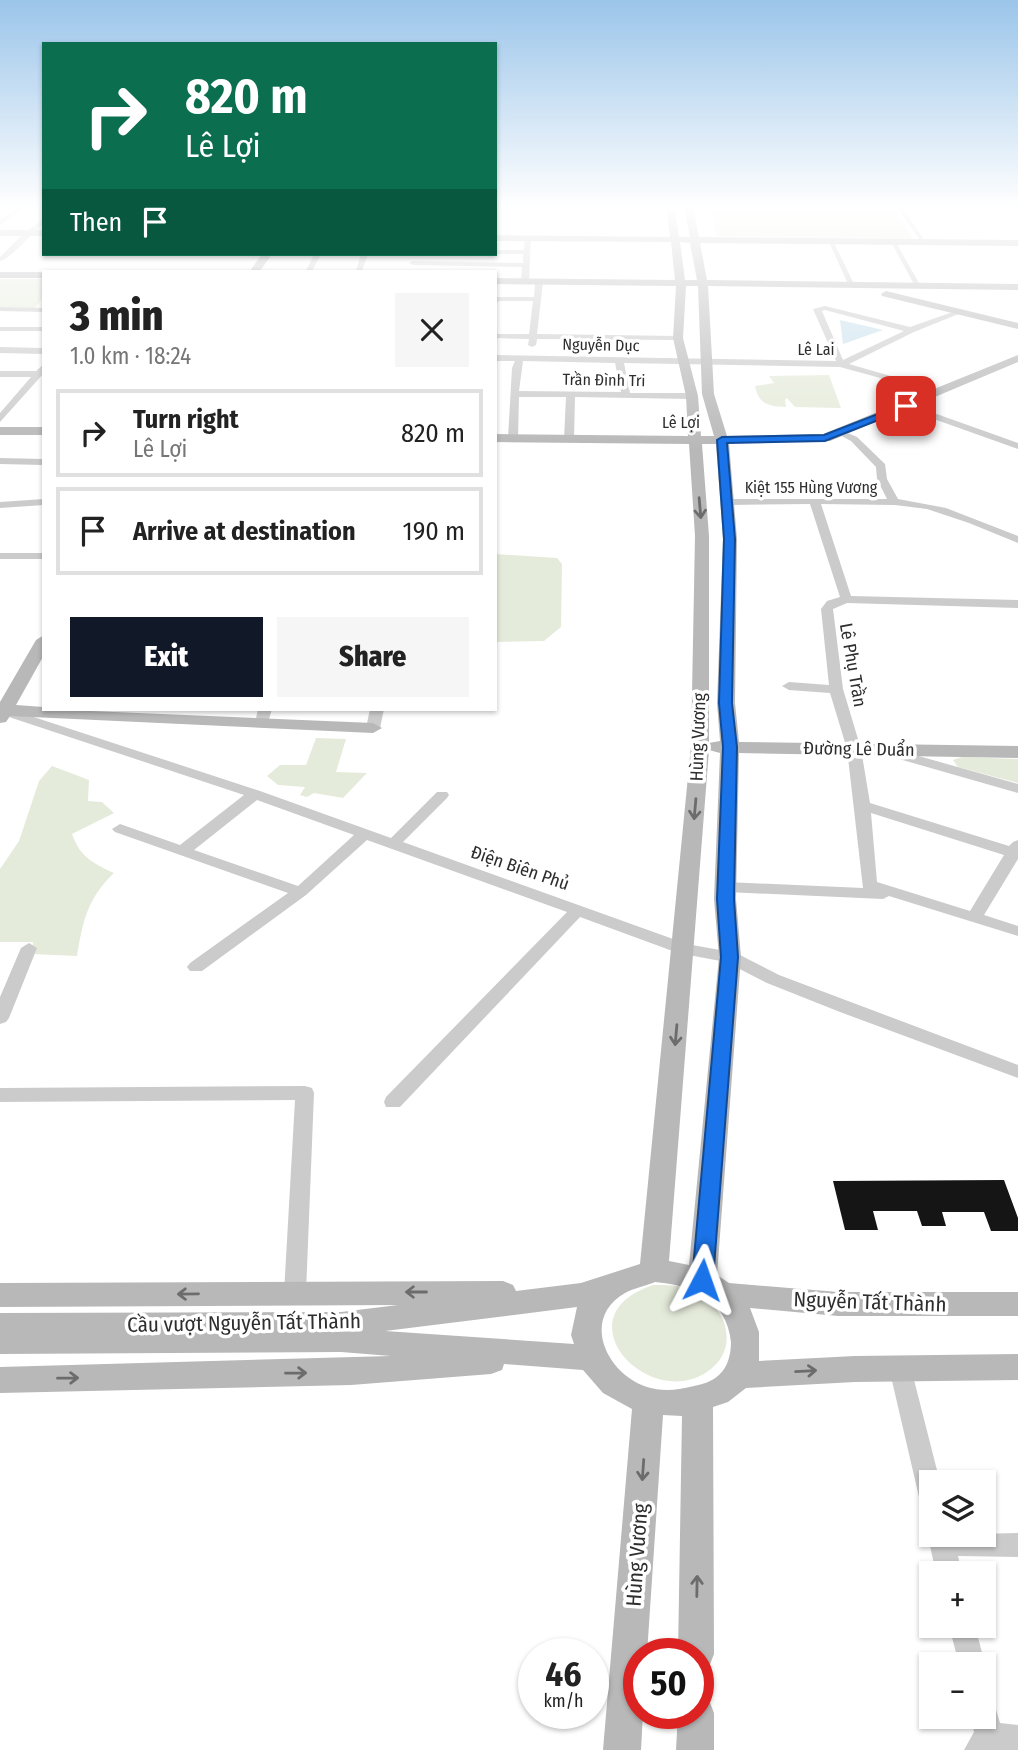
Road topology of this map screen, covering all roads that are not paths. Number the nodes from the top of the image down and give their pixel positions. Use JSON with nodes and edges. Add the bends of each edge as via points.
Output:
{"nodes":[{"id":1,"x":538,"y":287,"type":"edge"},
{"id":2,"x":681,"y":287,"type":"edge"},
{"id":3,"x":703,"y":287,"type":"edge"},
{"id":4,"x":856,"y":287,"type":"edge"},
{"id":5,"x":812,"y":298,"type":"dead end"},
{"id":6,"x":497,"y":299,"type":"edge"},
{"id":7,"x":537,"y":299,"type":"junction"},
{"id":8,"x":42,"y":308,"type":"edge"},
{"id":9,"x":0,"y":309,"type":"edge"},
{"id":10,"x":817,"y":309,"type":"junction"},
{"id":11,"x":958,"y":311,"type":"junction"},
{"id":12,"x":1018,"y":326,"type":"edge"},
{"id":13,"x":0,"y":329,"type":"edge"},
{"id":14,"x":42,"y":329,"type":"edge"},
{"id":15,"x":911,"y":330,"type":"junction"},
{"id":16,"x":497,"y":336,"type":"edge"},
{"id":17,"x":533,"y":337,"type":"junction"},
{"id":18,"x":678,"y":338,"type":"junction"},
{"id":19,"x":0,"y":350,"type":"edge"},
{"id":20,"x":42,"y":351,"type":"edge"},
{"id":21,"x":497,"y":358,"type":"edge"},
{"id":22,"x":525,"y":358,"type":"junction"},
{"id":23,"x":1018,"y":358,"type":"edge"},
{"id":24,"x":619,"y":359,"type":"junction"},
{"id":25,"x":683,"y":360,"type":"junction"},
{"id":26,"x":706,"y":362,"type":"junction"},
{"id":27,"x":841,"y":364,"type":"junction"},
{"id":28,"x":41,"y":371,"type":"edge"},
{"id":29,"x":0,"y":374,"type":"edge"},
{"id":30,"x":936,"y":391,"type":"junction"},
{"id":31,"x":516,"y":394,"type":"junction"},
{"id":32,"x":571,"y":396,"type":"junction"},
{"id":33,"x":626,"y":396,"type":"junction"},
{"id":34,"x":692,"y":396,"type":"junction"},
{"id":35,"x":0,"y":399,"type":"edge"},
{"id":36,"x":18,"y":399,"type":"junction"},
{"id":37,"x":906,"y":406,"type":"junction"},
{"id":38,"x":0,"y":419,"type":"edge"},
{"id":39,"x":0,"y":430,"type":"edge"},
{"id":40,"x":42,"y":431,"type":"edge"},
{"id":41,"x":841,"y":433,"type":"junction"},
{"id":42,"x":497,"y":438,"type":"edge"},
{"id":43,"x":513,"y":438,"type":"junction"},
{"id":44,"x":569,"y":439,"type":"junction"},
{"id":45,"x":694,"y":440,"type":"junction"},
{"id":46,"x":722,"y":440,"type":"junction"},
{"id":47,"x":1018,"y":446,"type":"edge"},
{"id":48,"x":0,"y":461,"type":"edge"},
{"id":49,"x":42,"y":462,"type":"edge"},
{"id":50,"x":42,"y":502,"type":"edge"},
{"id":51,"x":727,"y":502,"type":"junction"},
{"id":52,"x":894,"y":502,"type":"junction"},
{"id":53,"x":815,"y":503,"type":"junction"},
{"id":54,"x":0,"y":505,"type":"edge"},
{"id":55,"x":1018,"y":540,"type":"edge"},
{"id":56,"x":0,"y":556,"type":"edge"},
{"id":57,"x":42,"y":556,"type":"edge"},
{"id":58,"x":846,"y":599,"type":"junction"},
{"id":59,"x":1018,"y":604,"type":"edge"},
{"id":60,"x":42,"y":643,"type":"edge"},
{"id":61,"x":789,"y":686,"type":"dead end"},
{"id":62,"x":836,"y":688,"type":"junction"},
{"id":63,"x":377,"y":711,"type":"edge"},
{"id":64,"x":2,"y":712,"type":"edge"},
{"id":65,"x":139,"y":713,"type":"edge"},
{"id":66,"x":263,"y":716,"type":"edge"},
{"id":67,"x":373,"y":728,"type":"joint"},
{"id":68,"x":700,"y":746,"type":"junction"},
{"id":69,"x":730,"y":747,"type":"junction"},
{"id":70,"x":854,"y":748,"type":"junction"},
{"id":71,"x":880,"y":749,"type":"junction"},
{"id":72,"x":1018,"y":752,"type":"edge"},
{"id":73,"x":1018,"y":789,"type":"edge"},
{"id":74,"x":255,"y":794,"type":"junction"},
{"id":75,"x":442,"y":795,"type":"dead end"},
{"id":76,"x":863,"y":806,"type":"junction"},
{"id":77,"x":120,"y":829,"type":"dead end"},
{"id":78,"x":364,"y":834,"type":"junction"},
{"id":79,"x":392,"y":845,"type":"junction"},
{"id":80,"x":1017,"y":850,"type":"edge"},
{"id":81,"x":181,"y":852,"type":"junction"},
{"id":82,"x":726,"y":887,"type":"junction"},
{"id":83,"x":300,"y":892,"type":"junction"},
{"id":84,"x":895,"y":894,"type":"junction"},
{"id":85,"x":579,"y":909,"type":"junction"},
{"id":86,"x":975,"y":916,"type":"junction"},
{"id":87,"x":1018,"y":931,"type":"edge"},
{"id":88,"x":29,"y":948,"type":"dead end"},
{"id":89,"x":684,"y":949,"type":"junction"},
{"id":90,"x":730,"y":957,"type":"junction"},
{"id":91,"x":196,"y":967,"type":"dead end"},
{"id":92,"x":0,"y":1018,"type":"edge"},
{"id":93,"x":1018,"y":1072,"type":"edge"},
{"id":94,"x":0,"y":1095,"type":"edge"},
{"id":95,"x":393,"y":1102,"type":"dead end"},
{"id":96,"x":654,"y":1270,"type":"junction"},
{"id":97,"x":610,"y":1285,"type":"junction"},
{"id":98,"x":713,"y":1287,"type":"junction"},
{"id":99,"x":295,"y":1293,"type":"junction"},
{"id":100,"x":0,"y":1295,"type":"edge"},
{"id":101,"x":582,"y":1295,"type":"junction"},
{"id":102,"x":1018,"y":1304,"type":"edge"},
{"id":103,"x":0,"y":1325,"type":"edge"},
{"id":104,"x":341,"y":1332,"type":"junction"},
{"id":105,"x":0,"y":1342,"type":"edge"},
{"id":106,"x":577,"y":1357,"type":"junction"},
{"id":107,"x":1018,"y":1367,"type":"edge"},
{"id":108,"x":900,"y":1368,"type":"junction"},
{"id":109,"x":738,"y":1375,"type":"junction"},
{"id":110,"x":0,"y":1380,"type":"edge"},
{"id":111,"x":648,"y":1402,"type":"junction"},
{"id":112,"x":698,"y":1402,"type":"junction"},
{"id":113,"x":925,"y":1470,"type":"edge"},
{"id":114,"x":996,"y":1543,"type":"edge"},
{"id":115,"x":1018,"y":1545,"type":"edge"},
{"id":116,"x":696,"y":1638,"type":"edge"},
{"id":117,"x":696,"y":1729,"type":"edge"},
{"id":118,"x":983,"y":1733,"type":"edge"},
{"id":119,"x":1018,"y":1739,"type":"edge"},
{"id":120,"x":622,"y":1750,"type":"edge"},
{"id":121,"x":695,"y":1750,"type":"edge"}],
"edges":[{"from":1,"to":7,"type":"street"},
{"from":2,"to":18,"type":"main road","name":"Hùng Vương"},
{"from":3,"to":26,"type":"main road","name":"Hùng Vương"},
{"from":4,"to":11,"type":"main road"},
{"from":5,"to":10,"type":"street"},
{"from":6,"to":7,"type":"street"},
{"from":7,"to":17,"type":"street"},
{"from":8,"to":9,"type":"street"},
{"from":10,"to":15,"type":"street"},
{"from":10,"to":27,"type":"street"},
{"from":11,"to":12,"type":"main road"},
{"from":11,"to":15,"type":"street","name":"Lê Lai"},
{"from":13,"to":14,"type":"street"},
{"from":15,"to":27,"type":"street","name":"Lê Lai"},
{"from":16,"to":17,"type":"street"},
{"from":17,"to":18,"type":"street"},
{"from":17,"to":22,"type":"street"},
{"from":18,"to":25,"type":"main road","name":"Hùng Vương"},
{"from":19,"to":20,"type":"street"},
{"from":21,"to":22,"type":"street","name":"Nguyễn Dục"},
{"from":22,"to":24,"type":"street","name":"Nguyễn Dục"},
{"from":22,"to":31,"type":"street","via":[[516,368]]},
{"from":23,"to":30,"type":"main road","name":"Lê Lợi"},
{"from":24,"to":25,"type":"street","name":"Nguyễn Dục"},
{"from":24,"to":33,"type":"street"},
{"from":25,"to":26,"type":"street","name":"Nguyễn Dục"},
{"from":25,"to":34,"type":"main road","name":"Hùng Vương"},
{"from":26,"to":27,"type":"street","name":"Lê Lai"},
{"from":26,"to":46,"type":"main road","name":"Hùng Vương","via":[[708,394]]},
{"from":27,"to":30,"type":"street"},
{"from":28,"to":29,"type":"street"},
{"from":28,"to":36,"type":"street"},
{"from":30,"to":37,"type":"main road","name":"Lê Lợi"},
{"from":31,"to":32,"type":"street","name":"Trần Đình Tri"},
{"from":31,"to":43,"type":"street"},
{"from":32,"to":33,"type":"street","name":"Trần Đình Tri"},
{"from":32,"to":44,"type":"street"},
{"from":33,"to":34,"type":"street","name":"Trần Đình Tri"},
{"from":34,"to":45,"type":"main road","name":"Hùng Vương"},
{"from":35,"to":36,"type":"street"},
{"from":36,"to":38,"type":"street"},
{"from":37,"to":41,"type":"main road","name":"Lê Lợi"},
{"from":37,"to":47,"type":"street"},
{"from":39,"to":40,"type":"main road"},
{"from":41,"to":46,"type":"main road","name":"Lê Lợi","via":[[825,438]]},
{"from":41,"to":52,"type":"street","via":[[854,439],[881,466]]},
{"from":42,"to":43,"type":"main road","name":"Lê Lợi"},
{"from":43,"to":44,"type":"main road","name":"Lê Lợi"},
{"from":44,"to":45,"type":"main road","name":"Lê Lợi"},
{"from":45,"to":46,"type":"main road","name":"Lê Lợi"},
{"from":45,"to":68,"type":"main road","name":"Hùng Vương","one_way":true,"via":[[702,536]]},
{"from":46,"to":51,"type":"main road","name":"Hùng Vương"},
{"from":48,"to":49,"type":"street"},
{"from":50,"to":54,"type":"street"},
{"from":51,"to":53,"type":"street","name":"Kiệt 155 Hùng Vương"},
{"from":51,"to":69,"type":"main road","name":"Hùng Vương"},
{"from":52,"to":53,"type":"street","name":"Kiệt 155 Hùng Vương"},
{"from":52,"to":55,"type":"street","name":"Kiệt 155 Hùng Vương","via":[[974,519]]},
{"from":53,"to":58,"type":"street"},
{"from":56,"to":57,"type":"street"},
{"from":58,"to":59,"type":"street"},
{"from":58,"to":62,"type":"street","name":"Lê Phụ Trần","via":[[827,609]]},
{"from":60,"to":64,"type":"main road"},
{"from":61,"to":62,"type":"street"},
{"from":62,"to":70,"type":"street","name":"Lê Phụ Trần"},
{"from":63,"to":67,"type":"street"},
{"from":64,"to":65,"type":"main road"},
{"from":64,"to":74,"type":"street","name":"Điện Biên Phủ"},
{"from":65,"to":66,"type":"main road"},
{"from":66,"to":67,"type":"main road"},
{"from":68,"to":69,"type":"main road","name":"Đường Lê Duẩn"},
{"from":68,"to":89,"type":"main road","name":"Hùng Vương","one_way":true},
{"from":69,"to":70,"type":"main road","name":"Đường Lê Duẩn"},
{"from":69,"to":82,"type":"main road","name":"Hùng Vương"},
{"from":70,"to":71,"type":"main road","name":"Đường Lê Duẩn"},
{"from":70,"to":76,"type":"street","name":"Lê Phụ Trần"},
{"from":71,"to":72,"type":"main road","name":"Đường Lê Duẩn"},
{"from":71,"to":73,"type":"street"},
{"from":74,"to":78,"type":"street","name":"Điện Biên Phủ"},
{"from":74,"to":81,"type":"street"},
{"from":75,"to":79,"type":"street"},
{"from":76,"to":80,"type":"street"},
{"from":76,"to":84,"type":"street","name":"Lê Phụ Trần","via":[[869,885]]},
{"from":77,"to":81,"type":"street"},
{"from":78,"to":79,"type":"street","name":"Điện Biên Phủ"},
{"from":78,"to":83,"type":"street"},
{"from":79,"to":85,"type":"street","name":"Điện Biên Phủ"},
{"from":80,"to":86,"type":"street"},
{"from":81,"to":83,"type":"street"},
{"from":82,"to":84,"type":"street"},
{"from":82,"to":90,"type":"main road","name":"Hùng Vương"},
{"from":83,"to":91,"type":"street"},
{"from":84,"to":86,"type":"street"},
{"from":85,"to":89,"type":"street","name":"Điện Biên Phủ"},
{"from":85,"to":95,"type":"street"},
{"from":86,"to":87,"type":"street"},
{"from":88,"to":92,"type":"street"},
{"from":89,"to":90,"type":"street","name":"Điện Biên Phủ"},
{"from":89,"to":96,"type":"main road","name":"Hùng Vương","one_way":true},
{"from":90,"to":93,"type":"street","name":"Điện Biên Phủ","via":[[773,979]]},
{"from":90,"to":98,"type":"main road","name":"Hùng Vương"},
{"from":94,"to":99,"type":"street","via":[[304,1093]]},
{"from":96,"to":97,"type":"main road"},
{"from":96,"to":98,"type":"main road","via":[[679,1272]]},
{"from":97,"to":101,"type":"main road","name":"Cầu vượt Nguyễn Tất Thành"},
{"from":97,"to":106,"type":"main road","via":[[587,1318]]},
{"from":98,"to":102,"type":"main road","name":"Nguyễn Tất Thành","via":[[838,1304]]},
{"from":98,"to":109,"type":"main road","via":[[738,1312],[746,1333],[746,1355]]},
{"from":99,"to":100,"type":"main road","one_way":true},
{"from":101,"to":99,"type":"main road","one_way":true},
{"from":101,"to":104,"type":"main road","name":"Cầu vượt Nguyễn Tất Thành"},
{"from":103,"to":104,"type":"main road","name":"Cầu vượt Nguyễn Tất Thành"},
{"from":104,"to":105,"type":"main road","name":"Cầu vượt Nguyễn Tất Thành"},
{"from":104,"to":106,"type":"main road","name":"Cầu vượt Nguyễn Tất Thành"},
{"from":110,"to":106,"type":"main road","one_way":true,"via":[[351,1372]]},
{"from":106,"to":111,"type":"main road","via":[[624,1392]]},
{"from":107,"to":108,"type":"main road"},
{"from":109,"to":108,"type":"main road","one_way":true},
{"from":108,"to":113,"type":"street"},
{"from":109,"to":112,"type":"main road","via":[[721,1391]]},
{"from":111,"to":112,"type":"main road"},
{"from":111,"to":120,"type":"main road","name":"Hùng Vương","one_way":true},
{"from":116,"to":112,"type":"main road","one_way":true},
{"from":114,"to":115,"type":"street"},
{"from":117,"to":121,"type":"main road"},
{"from":118,"to":119,"type":"street"}]}
